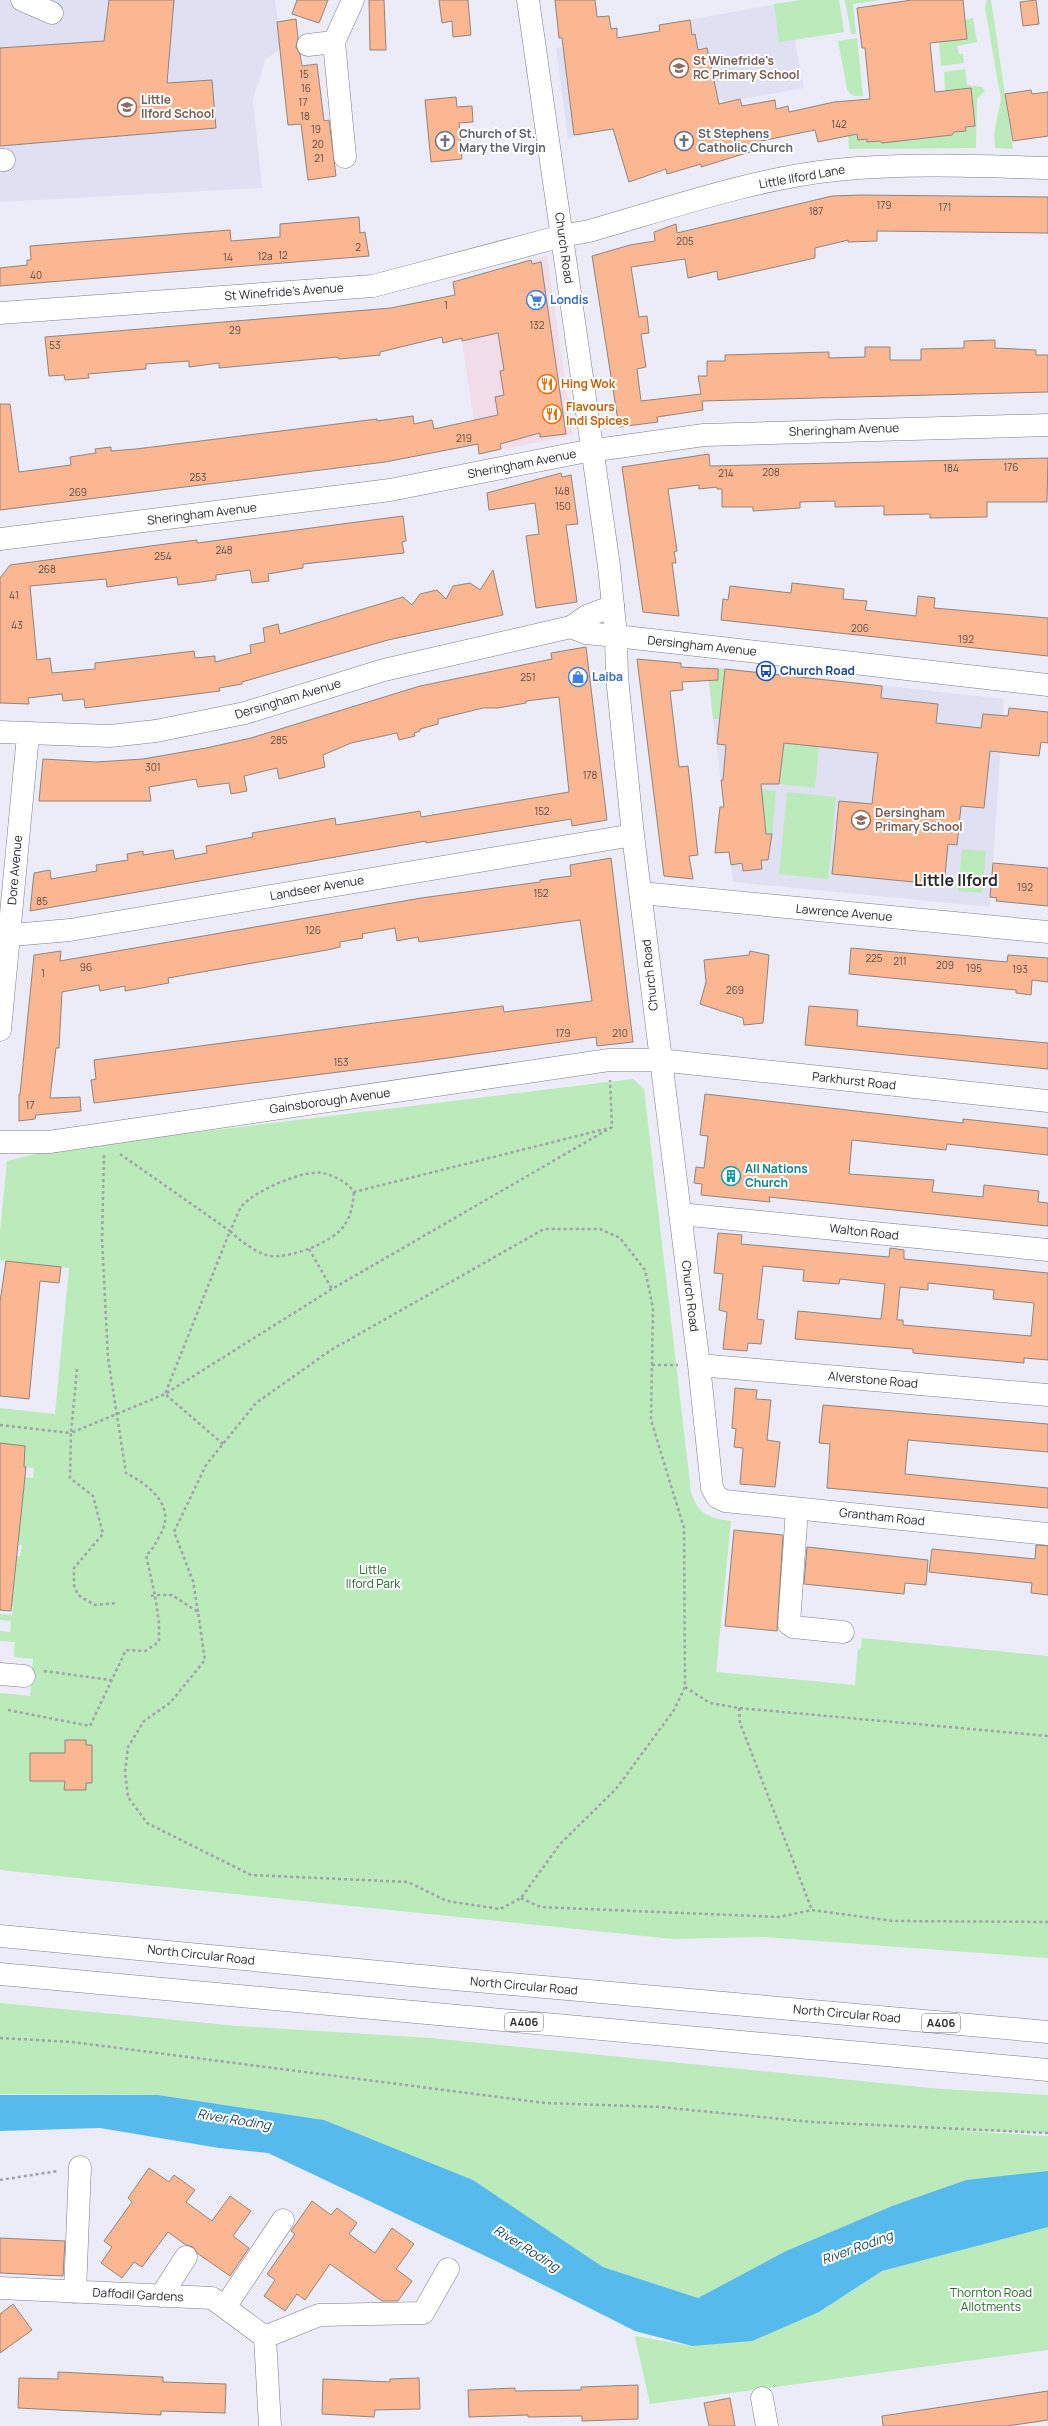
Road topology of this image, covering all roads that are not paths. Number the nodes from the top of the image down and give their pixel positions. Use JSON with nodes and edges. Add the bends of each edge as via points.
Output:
{"nodes":[{"id":1,"x":22,"y":0,"type":"edge"},
{"id":2,"x":353,"y":0,"type":"edge"},
{"id":3,"x":528,"y":0,"type":"edge"},
{"id":4,"x":52,"y":13,"type":"dead end"},
{"id":5,"x":334,"y":42,"type":"junction"},
{"id":6,"x":308,"y":45,"type":"dead end"},
{"id":7,"x":345,"y":157,"type":"dead end"},
{"id":8,"x":1048,"y":168,"type":"edge"},
{"id":9,"x":562,"y":236,"type":"junction"},
{"id":10,"x":0,"y":313,"type":"edge"},
{"id":11,"x":1048,"y":426,"type":"edge"},
{"id":12,"x":593,"y":450,"type":"junction"},
{"id":13,"x":0,"y":539,"type":"edge"},
{"id":14,"x":613,"y":606,"type":"junction"},
{"id":15,"x":571,"y":628,"type":"junction"},
{"id":16,"x":616,"y":636,"type":"junction"},
{"id":17,"x":1048,"y":684,"type":"edge"},
{"id":18,"x":0,"y":732,"type":"edge"},
{"id":19,"x":28,"y":735,"type":"junction"},
{"id":20,"x":632,"y":835,"type":"junction"},
{"id":21,"x":641,"y":893,"type":"junction"},
{"id":22,"x":1048,"y":932,"type":"edge"},
{"id":23,"x":5,"y":936,"type":"edge"},
{"id":24,"x":0,"y":1030,"type":"edge"},
{"id":25,"x":659,"y":1060,"type":"junction"},
{"id":26,"x":1048,"y":1101,"type":"edge"},
{"id":27,"x":0,"y":1142,"type":"edge"},
{"id":28,"x":680,"y":1214,"type":"junction"},
{"id":29,"x":1048,"y":1250,"type":"edge"},
{"id":30,"x":699,"y":1365,"type":"junction"},
{"id":31,"x":1048,"y":1395,"type":"edge"},
{"id":32,"x":717,"y":1497,"type":"joint"},
{"id":33,"x":797,"y":1509,"type":"junction"},
{"id":34,"x":1048,"y":1534,"type":"edge"},
{"id":35,"x":843,"y":1632,"type":"dead end"},
{"id":36,"x":0,"y":1936,"type":"edge"},
{"id":37,"x":0,"y":1974,"type":"edge"},
{"id":38,"x":1048,"y":2032,"type":"edge"},
{"id":39,"x":1048,"y":2070,"type":"edge"},
{"id":40,"x":80,"y":2167,"type":"road end"},
{"id":41,"x":283,"y":2220,"type":"dead end"},
{"id":42,"x":186,"y":2257,"type":"dead end"},
{"id":43,"x":448,"y":2269,"type":"dead end"},
{"id":44,"x":0,"y":2288,"type":"edge"},
{"id":45,"x":76,"y":2292,"type":"junction"},
{"id":46,"x":161,"y":2296,"type":"junction"},
{"id":47,"x":225,"y":2307,"type":"junction"},
{"id":48,"x":264,"y":2337,"type":"junction"},
{"id":49,"x":762,"y":2398,"type":"dead end"},
{"id":50,"x":270,"y":2426,"type":"edge"},
{"id":51,"x":767,"y":2426,"type":"edge"}],
"edges":[{"from":1,"to":4,"type":"main road"},
{"from":2,"to":5,"type":"main road"},
{"from":3,"to":9,"type":"main road","name":"Church Road"},
{"from":5,"to":6,"type":"main road"},
{"from":5,"to":7,"type":"main road"},
{"from":8,"to":9,"type":"main road","name":"Little Ilford Lane","via":[[885,166],[835,170],[765,182],[589,231]]},
{"from":9,"to":10,"type":"main road","name":"St Winefride's Avenue","via":[[373,286]]},
{"from":9,"to":12,"type":"main road","name":"Church Road"},
{"from":11,"to":12,"type":"main road","name":"Sheringham Avenue","via":[[704,435]]},
{"from":12,"to":13,"type":"main road","name":"Sheringham Avenue","via":[[390,490]]},
{"from":12,"to":14,"type":"main road","name":"Church Road"},
{"from":14,"to":15,"type":"main road","name":"Dersingham Avenue","via":[[587,616]]},
{"from":14,"to":16,"type":"main road","name":"Church Road"},
{"from":15,"to":16,"type":"main road","name":"Dersingham Avenue","via":[[586,633]]},
{"from":15,"to":19,"type":"main road","name":"Dersingham Avenue","via":[[384,670],[245,713],[156,731],[110,736]]},
{"from":16,"to":17,"type":"main road","name":"Dersingham Avenue"},
{"from":16,"to":20,"type":"main road","name":"Church Road","via":[[617,677]]},
{"from":18,"to":19,"type":"main road","name":"Dersingham Avenue"},
{"from":19,"to":23,"type":"main road","name":"Dore Avenue"},
{"from":20,"to":21,"type":"main road","name":"Church Road"},
{"from":20,"to":23,"type":"main road","name":"Landseer Avenue","via":[[70,930]]},
{"from":21,"to":22,"type":"main road","name":"Lawrence Avenue"},
{"from":21,"to":25,"type":"main road","name":"Church Road"},
{"from":23,"to":24,"type":"main road","name":"Dore Avenue"},
{"from":25,"to":26,"type":"main road","name":"Parkhurst Road"},
{"from":25,"to":27,"type":"main road","name":"Gainsborough Avenue","via":[[609,1060],[98,1139]]},
{"from":25,"to":28,"type":"main road","name":"Church Road"},
{"from":28,"to":29,"type":"main road","name":"Walton Road"},
{"from":28,"to":30,"type":"main road","name":"Church Road"},
{"from":30,"to":31,"type":"main road","name":"Alverstone Road"},
{"from":30,"to":32,"type":"main road","name":"Church Road","via":[[712,1488]]},
{"from":32,"to":33,"type":"main road","name":"Grantham Road","via":[[725,1501]]},
{"from":33,"to":34,"type":"main road","name":"Grantham Road"},
{"from":33,"to":35,"type":"main road","via":[[789,1624],[793,1627]]},
{"from":36,"to":38,"type":"main road","name":"North Circular Road","number":"A406"},
{"from":37,"to":39,"type":"main road","number":"A406"},
{"from":40,"to":45,"type":"main road"},
{"from":41,"to":47,"type":"main road"},
{"from":42,"to":46,"type":"main road"},
{"from":43,"to":48,"type":"main road","via":[[423,2313],[319,2316]]},
{"from":44,"to":45,"type":"main road","name":"Daffodil Gardens"},
{"from":45,"to":46,"type":"main road","name":"Daffodil Gardens"},
{"from":46,"to":47,"type":"main road","name":"Daffodil Gardens","via":[[212,2298]]},
{"from":47,"to":48,"type":"main road","name":"Daffodil Gardens"},
{"from":48,"to":50,"type":"main road"},
{"from":49,"to":51,"type":"main road"}]}
